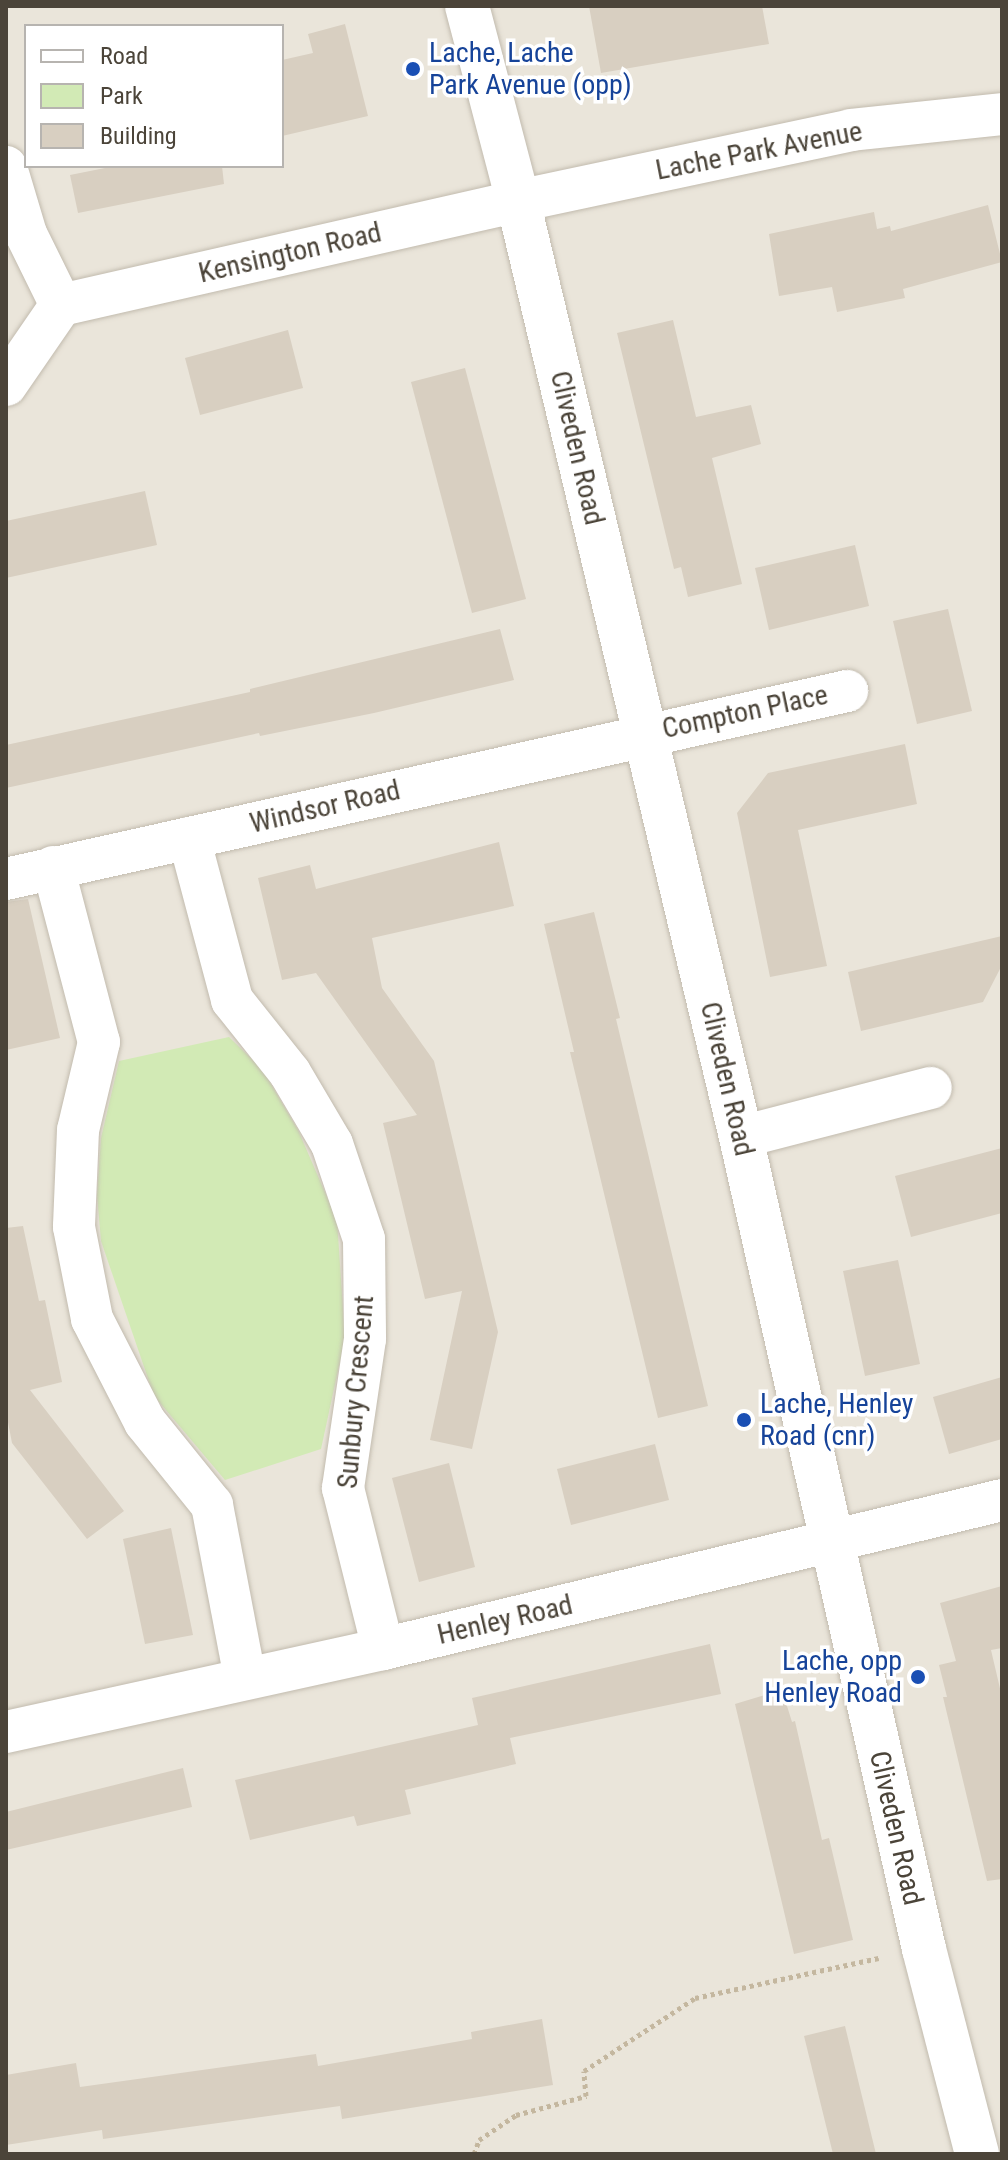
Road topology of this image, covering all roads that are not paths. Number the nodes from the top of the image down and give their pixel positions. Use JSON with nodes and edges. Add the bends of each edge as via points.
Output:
{"nodes":[{"id":1,"x":467,"y":6,"type":"edge"},
{"id":2,"x":1002,"y":114,"type":"edge"},
{"id":3,"x":6,"y":167,"type":"edge"},
{"id":4,"x":518,"y":201,"type":"junction"},
{"id":5,"x":61,"y":305,"type":"junction"},
{"id":6,"x":6,"y":385,"type":"edge"},
{"id":7,"x":847,"y":691,"type":"dead end"},
{"id":8,"x":644,"y":734,"type":"junction"},
{"id":9,"x":189,"y":838,"type":"junction"},
{"id":10,"x":53,"y":867,"type":"junction"},
{"id":11,"x":6,"y":879,"type":"edge"},
{"id":12,"x":931,"y":1088,"type":"dead end"},
{"id":13,"x":741,"y":1137,"type":"junction"},
{"id":14,"x":1002,"y":1500,"type":"edge"},
{"id":15,"x":831,"y":1542,"type":"junction"},
{"id":16,"x":383,"y":1649,"type":"junction"},
{"id":17,"x":245,"y":1678,"type":"junction"},
{"id":18,"x":6,"y":1732,"type":"edge"},
{"id":19,"x":977,"y":2154,"type":"edge"}],
"edges":[{"from":1,"to":4,"type":"street","name":"Cliveden Road"},
{"from":2,"to":4,"type":"street","name":"Lache Park Avenue","via":[[851,130]]},
{"from":3,"to":5,"type":"street","via":[[26,234]]},
{"from":4,"to":5,"type":"street","name":"Kensington Road"},
{"from":4,"to":8,"type":"street","name":"Cliveden Road"},
{"from":5,"to":6,"type":"street"},
{"from":7,"to":8,"type":"street","name":"Compton Place"},
{"from":8,"to":9,"type":"street","name":"Windsor Road"},
{"from":8,"to":13,"type":"street","name":"Cliveden Road"},
{"from":9,"to":10,"type":"street","name":"Windsor Road"},
{"from":9,"to":16,"type":"street","name":"Sunbury Crescent","via":[[232,1000],[290,1073],[332,1144],[364,1239],[365,1339],[343,1488]]},
{"from":10,"to":11,"type":"street","name":"Windsor Road"},
{"from":10,"to":17,"type":"street","via":[[99,1042],[78,1130],[74,1227],[92,1319],[145,1422],[212,1505]]},
{"from":12,"to":13,"type":"street"},
{"from":13,"to":15,"type":"street","name":"Cliveden Road"},
{"from":14,"to":15,"type":"street","name":"Henley Road"},
{"from":15,"to":16,"type":"street","name":"Henley Road"},
{"from":15,"to":19,"type":"street","name":"Cliveden Road"},
{"from":16,"to":17,"type":"street","name":"Henley Road"},
{"from":17,"to":18,"type":"street","name":"Henley Road"}]}
